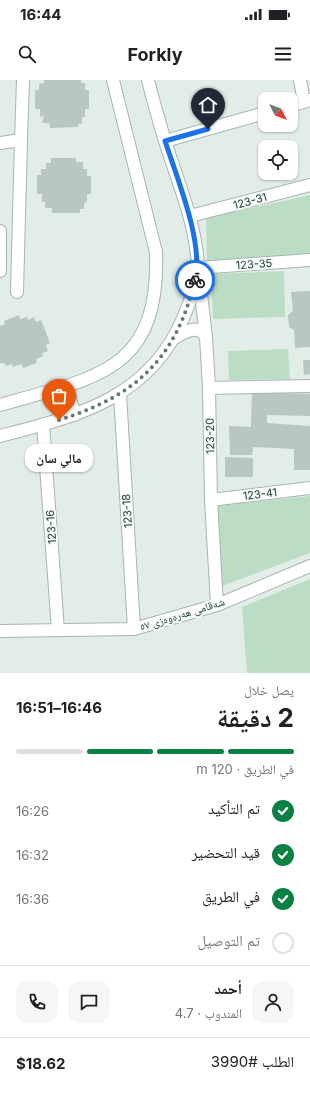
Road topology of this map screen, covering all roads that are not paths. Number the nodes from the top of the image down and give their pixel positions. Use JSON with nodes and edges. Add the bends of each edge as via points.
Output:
{"nodes":[{"id":1,"x":23,"y":80,"type":"edge"},
{"id":2,"x":113,"y":80,"type":"edge"},
{"id":3,"x":148,"y":80,"type":"edge"},
{"id":4,"x":300,"y":80,"type":"edge"},
{"id":5,"x":307,"y":101,"type":"edge"},
{"id":6,"x":258,"y":115,"type":"edge"},
{"id":7,"x":21,"y":140,"type":"junction"},
{"id":8,"x":165,"y":141,"type":"junction"},
{"id":9,"x":0,"y":143,"type":"edge"},
{"id":10,"x":310,"y":185,"type":"edge"},
{"id":11,"x":190,"y":216,"type":"junction"},
{"id":12,"x":0,"y":226,"type":"edge"},
{"id":13,"x":17,"y":226,"type":"junction"},
{"id":14,"x":0,"y":231,"type":"edge"},
{"id":15,"x":310,"y":260,"type":"edge"},
{"id":16,"x":198,"y":268,"type":"junction"},
{"id":17,"x":0,"y":271,"type":"edge"},
{"id":18,"x":17,"y":292,"type":"dead end"},
{"id":19,"x":206,"y":338,"type":"junction"},
{"id":20,"x":173,"y":339,"type":"junction"},
{"id":21,"x":310,"y":386,"type":"edge"},
{"id":22,"x":66,"y":387,"type":"junction"},
{"id":23,"x":209,"y":388,"type":"junction"},
{"id":24,"x":120,"y":394,"type":"junction"},
{"id":25,"x":0,"y":405,"type":"edge"},
{"id":26,"x":75,"y":415,"type":"junction"},
{"id":27,"x":43,"y":425,"type":"junction"},
{"id":28,"x":0,"y":436,"type":"edge"},
{"id":29,"x":310,"y":488,"type":"edge"},
{"id":30,"x":211,"y":500,"type":"junction"},
{"id":31,"x":310,"y":566,"type":"edge"},
{"id":32,"x":217,"y":605,"type":"junction"},
{"id":33,"x":134,"y":628,"type":"junction"},
{"id":34,"x":58,"y":630,"type":"junction"},
{"id":35,"x":0,"y":631,"type":"edge"}],
"edges":[{"from":1,"to":7,"type":"street"},
{"from":2,"to":22,"type":"street","via":[[156,252],[156,293],[147,325],[128,352],[94,377]]},
{"from":3,"to":8,"type":"street","name":"123-20"},
{"from":4,"to":5,"type":"street"},
{"from":6,"to":8,"type":"street"},
{"from":7,"to":9,"type":"street"},
{"from":7,"to":13,"type":"street"},
{"from":8,"to":11,"type":"street","name":"123-20"},
{"from":10,"to":11,"type":"street","name":"123-31"},
{"from":11,"to":16,"type":"street","name":"123-20"},
{"from":12,"to":13,"type":"street"},
{"from":13,"to":18,"type":"street"},
{"from":14,"to":17,"type":"street"},
{"from":15,"to":16,"type":"street","name":"123-35"},
{"from":16,"to":19,"type":"street","name":"123-20"},
{"from":16,"to":20,"type":"street","via":[[188,306]]},
{"from":19,"to":20,"type":"street","via":[[200,330],[195,329],[183,332]]},
{"from":19,"to":23,"type":"street","name":"123-20"},
{"from":20,"to":24,"type":"street","via":[[146,374]]},
{"from":21,"to":23,"type":"street"},
{"from":22,"to":25,"type":"street"},
{"from":22,"to":26,"type":"street"},
{"from":23,"to":30,"type":"street","name":"123-20"},
{"from":24,"to":26,"type":"street"},
{"from":24,"to":33,"type":"street","name":"123-18"},
{"from":26,"to":27,"type":"street"},
{"from":27,"to":28,"type":"street"},
{"from":27,"to":34,"type":"street","name":"123-16"},
{"from":29,"to":30,"type":"street","name":"123-41"},
{"from":30,"to":32,"type":"street","name":"123-20"},
{"from":31,"to":32,"type":"street","name":"شەقامی هەرەوەزی ٥٧"},
{"from":32,"to":33,"type":"street","name":"شەقامی هەرەوەزی ٥٧"},
{"from":33,"to":34,"type":"street","name":"شەقامی هەرەوەزی ٥٧"},
{"from":34,"to":35,"type":"street","name":"شەقامی هەرەوەزی ٥٧"}]}
